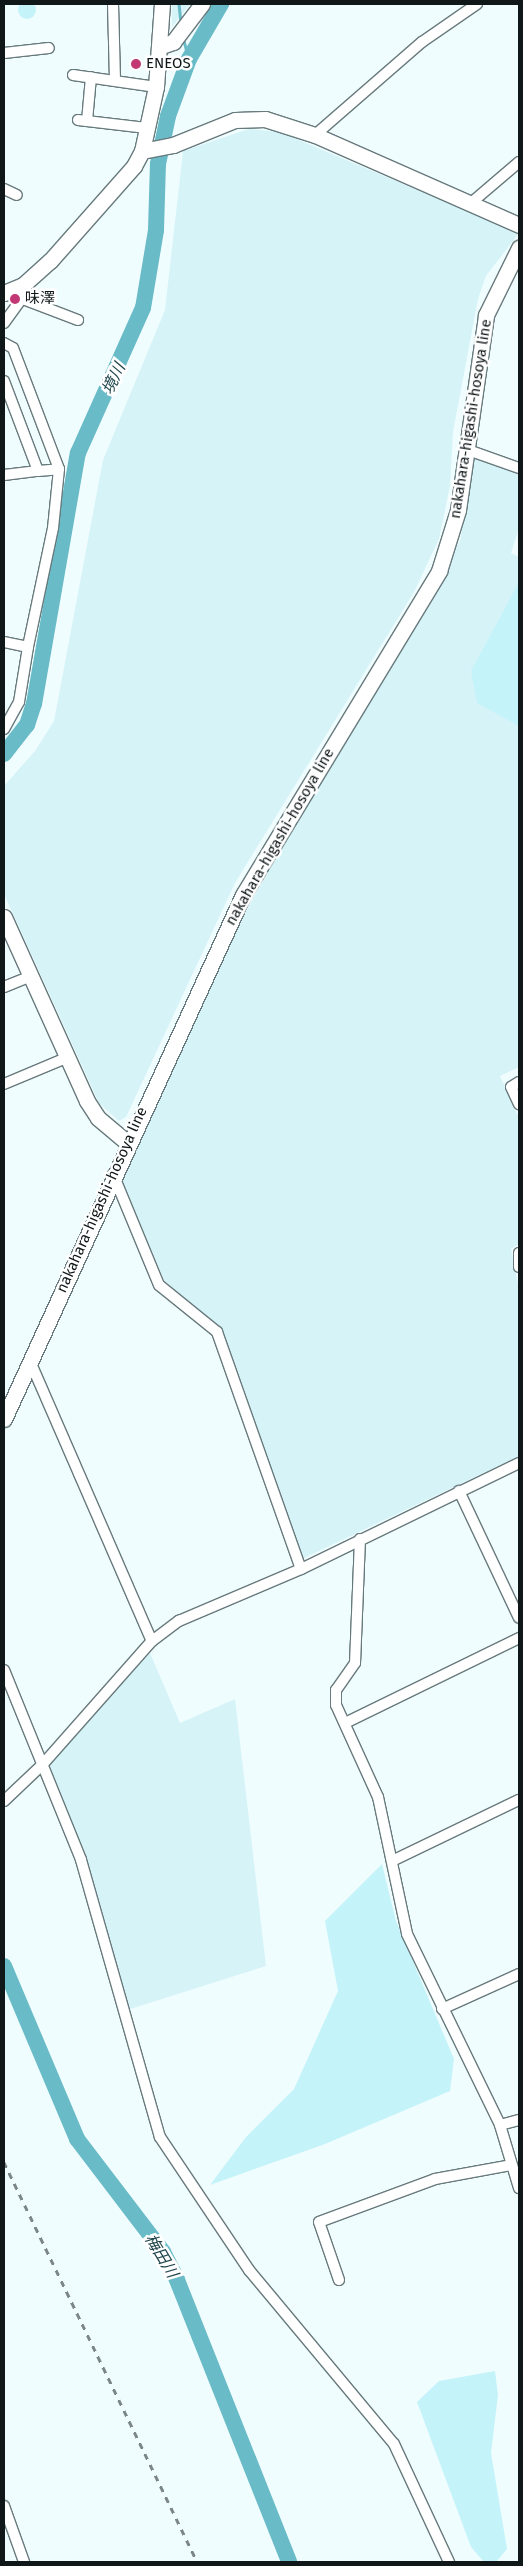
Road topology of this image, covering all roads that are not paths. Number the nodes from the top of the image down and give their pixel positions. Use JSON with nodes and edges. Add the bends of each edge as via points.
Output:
{"nodes":[{"id":1,"x":114,"y":4,"type":"edge"},
{"id":2,"x":162,"y":4,"type":"edge"},
{"id":3,"x":202,"y":4,"type":"edge"},
{"id":4,"x":477,"y":4,"type":"edge"},
{"id":5,"x":161,"y":46,"type":"junction"},
{"id":6,"x":49,"y":48,"type":"dead end"},
{"id":7,"x":4,"y":53,"type":"edge"},
{"id":8,"x":73,"y":74,"type":"dead end"},
{"id":9,"x":91,"y":77,"type":"junction"},
{"id":10,"x":115,"y":78,"type":"junction"},
{"id":11,"x":156,"y":87,"type":"junction"},
{"id":12,"x":147,"y":128,"type":"junction"},
{"id":13,"x":315,"y":135,"type":"junction"},
{"id":14,"x":147,"y":151,"type":"junction"},
{"id":15,"x":519,"y":162,"type":"edge"},
{"id":16,"x":4,"y":188,"type":"edge"},
{"id":17,"x":17,"y":195,"type":"dead end"},
{"id":18,"x":470,"y":203,"type":"junction"},
{"id":19,"x":519,"y":225,"type":"edge"},
{"id":20,"x":519,"y":248,"type":"edge"},
{"id":21,"x":32,"y":279,"type":"junction"},
{"id":22,"x":4,"y":293,"type":"edge"},
{"id":23,"x":24,"y":298,"type":"junction"},
{"id":24,"x":78,"y":320,"type":"dead end"},
{"id":25,"x":4,"y":323,"type":"edge"},
{"id":26,"x":4,"y":343,"type":"edge"},
{"id":27,"x":4,"y":381,"type":"edge"},
{"id":28,"x":465,"y":449,"type":"junction"},
{"id":29,"x":519,"y":468,"type":"edge"},
{"id":30,"x":59,"y":469,"type":"junction"},
{"id":31,"x":38,"y":471,"type":"junction"},
{"id":32,"x":4,"y":475,"type":"edge"},
{"id":33,"x":4,"y":642,"type":"edge"},
{"id":34,"x":28,"y":647,"type":"junction"},
{"id":35,"x":4,"y":729,"type":"edge"},
{"id":36,"x":4,"y":917,"type":"edge"},
{"id":37,"x":29,"y":977,"type":"junction"},
{"id":38,"x":4,"y":987,"type":"edge"},
{"id":39,"x":66,"y":1058,"type":"junction"},
{"id":40,"x":519,"y":1082,"type":"edge"},
{"id":41,"x":4,"y":1084,"type":"edge"},
{"id":42,"x":519,"y":1104,"type":"edge"},
{"id":43,"x":127,"y":1142,"type":"junction"},
{"id":44,"x":114,"y":1174,"type":"junction"},
{"id":45,"x":519,"y":1253,"type":"edge"},
{"id":46,"x":519,"y":1267,"type":"edge"},
{"id":47,"x":30,"y":1361,"type":"junction"},
{"id":48,"x":4,"y":1419,"type":"edge"},
{"id":49,"x":519,"y":1464,"type":"edge"},
{"id":50,"x":459,"y":1491,"type":"junction"},
{"id":51,"x":360,"y":1539,"type":"junction"},
{"id":52,"x":301,"y":1569,"type":"junction"},
{"id":53,"x":519,"y":1618,"type":"edge"},
{"id":54,"x":519,"y":1638,"type":"edge"},
{"id":55,"x":152,"y":1641,"type":"junction"},
{"id":56,"x":4,"y":1670,"type":"edge"},
{"id":57,"x":345,"y":1723,"type":"junction"},
{"id":58,"x":43,"y":1764,"type":"junction"},
{"id":59,"x":519,"y":1800,"type":"edge"},
{"id":60,"x":4,"y":1801,"type":"edge"},
{"id":61,"x":392,"y":1860,"type":"junction"},
{"id":62,"x":519,"y":1974,"type":"edge"},
{"id":63,"x":442,"y":2009,"type":"junction"},
{"id":64,"x":519,"y":2120,"type":"edge"},
{"id":65,"x":500,"y":2125,"type":"junction"},
{"id":66,"x":511,"y":2165,"type":"junction"},
{"id":67,"x":519,"y":2188,"type":"edge"},
{"id":68,"x":339,"y":2280,"type":"dead end"},
{"id":69,"x":4,"y":2506,"type":"edge"},
{"id":70,"x":24,"y":2562,"type":"edge"},
{"id":71,"x":449,"y":2562,"type":"edge"}],
"edges":[{"from":1,"to":10,"type":"street"},
{"from":2,"to":5,"type":"main road"},
{"from":3,"to":5,"type":"main road","via":[[173,42]]},
{"from":4,"to":13,"type":"street","via":[[422,42]]},
{"from":5,"to":11,"type":"main road"},
{"from":6,"to":7,"type":"street"},
{"from":8,"to":9,"type":"street"},
{"from":9,"to":10,"type":"street"},
{"from":9,"to":12,"type":"street","via":[[83,120]]},
{"from":10,"to":11,"type":"street"},
{"from":11,"to":12,"type":"main road"},
{"from":12,"to":14,"type":"main road"},
{"from":13,"to":14,"type":"main road","via":[[282,122],[250,118]]},
{"from":13,"to":18,"type":"main road"},
{"from":14,"to":21,"type":"main road"},
{"from":15,"to":18,"type":"street"},
{"from":16,"to":17,"type":"street"},
{"from":18,"to":19,"type":"main road"},
{"from":20,"to":28,"type":"main road","name":"nakahara-higashi-hosoya line","via":[[486,316]]},
{"from":21,"to":22,"type":"main road"},
{"from":21,"to":23,"type":"street"},
{"from":23,"to":24,"type":"street"},
{"from":23,"to":25,"type":"street"},
{"from":26,"to":30,"type":"street","via":[[13,348]]},
{"from":27,"to":31,"type":"street"},
{"from":28,"to":29,"type":"street"},
{"from":28,"to":43,"type":"main road","name":"nakahara-higashi-hosoya line","via":[[458,510],[439,571],[243,895]]},
{"from":30,"to":31,"type":"street"},
{"from":30,"to":34,"type":"street","via":[[53,528]]},
{"from":31,"to":32,"type":"street"},
{"from":33,"to":34,"type":"street"},
{"from":34,"to":35,"type":"street","via":[[19,702]]},
{"from":36,"to":37,"type":"main road"},
{"from":37,"to":38,"type":"street"},
{"from":37,"to":39,"type":"main road"},
{"from":39,"to":41,"type":"street"},
{"from":39,"to":43,"type":"main road","via":[[98,1118]]},
{"from":40,"to":42,"type":"street","via":[[511,1087]]},
{"from":43,"to":44,"type":"main road","name":"nakahara-higashi-hosoya line"},
{"from":44,"to":47,"type":"main road","name":"nakahara-higashi-hosoya line"},
{"from":44,"to":52,"type":"street","via":[[159,1284],[217,1332]]},
{"from":45,"to":46,"type":"street"},
{"from":47,"to":48,"type":"main road","name":"nakahara-higashi-hosoya line"},
{"from":47,"to":55,"type":"street"},
{"from":49,"to":50,"type":"street"},
{"from":50,"to":51,"type":"street"},
{"from":50,"to":53,"type":"street"},
{"from":51,"to":52,"type":"street"},
{"from":51,"to":57,"type":"street","via":[[355,1663],[336,1690]]},
{"from":52,"to":55,"type":"street","via":[[179,1621]]},
{"from":54,"to":57,"type":"street"},
{"from":55,"to":58,"type":"street"},
{"from":56,"to":58,"type":"street"},
{"from":57,"to":61,"type":"street","via":[[378,1796]]},
{"from":58,"to":60,"type":"street"},
{"from":58,"to":71,"type":"street","via":[[81,1860],[160,2137],[249,2270],[394,2444]]},
{"from":59,"to":61,"type":"street"},
{"from":61,"to":63,"type":"street","via":[[407,1934]]},
{"from":62,"to":63,"type":"street"},
{"from":63,"to":65,"type":"street"},
{"from":64,"to":65,"type":"street"},
{"from":65,"to":66,"type":"street"},
{"from":66,"to":67,"type":"street"},
{"from":66,"to":68,"type":"street","via":[[435,2179],[318,2222]]},
{"from":69,"to":70,"type":"street"}]}
